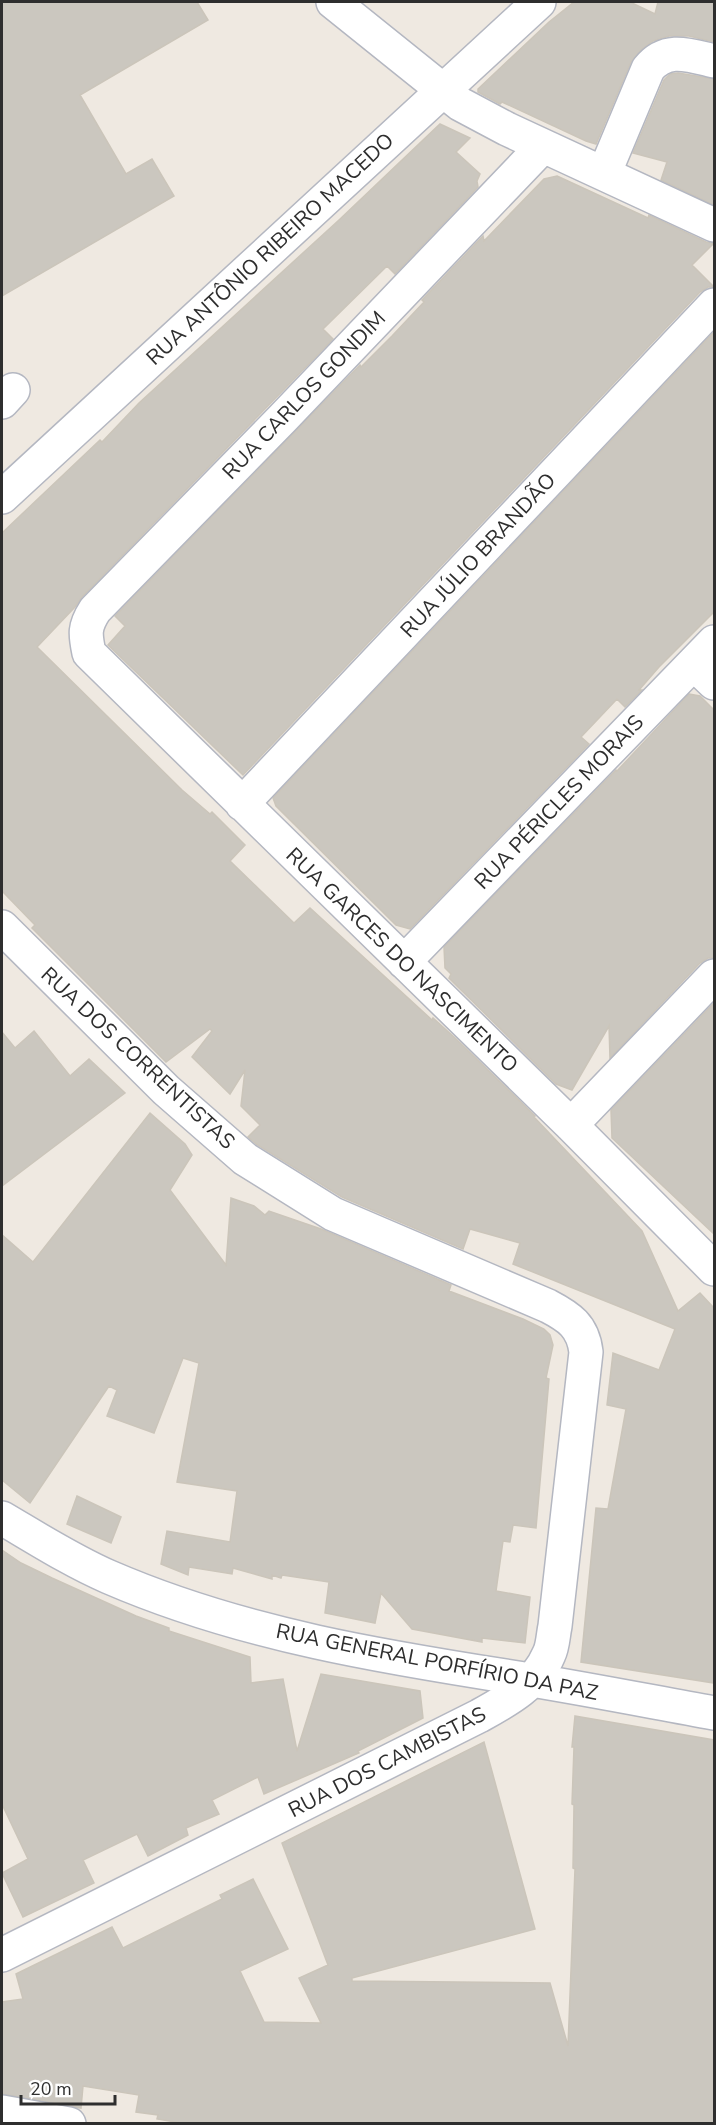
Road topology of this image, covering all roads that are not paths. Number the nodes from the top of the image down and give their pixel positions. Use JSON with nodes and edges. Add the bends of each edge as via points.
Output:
{"nodes":[{"id":1,"x":333,"y":2,"type":"edge"},
{"id":2,"x":539,"y":2,"type":"edge"},
{"id":3,"x":714,"y":61,"type":"edge"},
{"id":4,"x":442,"y":89,"type":"junction"},
{"id":5,"x":543,"y":146,"type":"junction"},
{"id":6,"x":604,"y":174,"type":"junction"},
{"id":7,"x":714,"y":225,"type":"edge"},
{"id":8,"x":714,"y":305,"type":"edge"},
{"id":9,"x":2,"y":496,"type":"edge"},
{"id":10,"x":89,"y":653,"type":"joint"},
{"id":11,"x":708,"y":663,"type":"edge"},
{"id":12,"x":242,"y":804,"type":"junction"},
{"id":13,"x":2,"y":927,"type":"edge"},
{"id":14,"x":404,"y":962,"type":"junction"},
{"id":15,"x":714,"y":976,"type":"edge"},
{"id":16,"x":571,"y":1125,"type":"junction"},
{"id":17,"x":714,"y":1269,"type":"edge"},
{"id":18,"x":586,"y":1352,"type":"joint"},
{"id":19,"x":2,"y":1518,"type":"edge"},
{"id":20,"x":534,"y":1681,"type":"junction"},
{"id":21,"x":714,"y":1713,"type":"edge"},
{"id":22,"x":2,"y":1955,"type":"edge"},
{"id":23,"x":2,"y":2112,"type":"edge"},
{"id":24,"x":69,"y":2124,"type":"edge"}],
"edges":[{"from":1,"to":4,"type":"street"},
{"from":2,"to":4,"type":"street","name":"RUA ANTÔNIO RIBEIRO MACEDO"},
{"from":3,"to":6,"type":"street","via":[[667,54],[655,60]]},
{"from":4,"to":5,"type":"street","via":[[460,104]]},
{"from":4,"to":9,"type":"street","name":"RUA ANTÔNIO RIBEIRO MACEDO"},
{"from":5,"to":6,"type":"street"},
{"from":5,"to":10,"type":"street","name":"RUA CARLOS GONDIM","via":[[95,610],[85,636]]},
{"from":6,"to":7,"type":"street"},
{"from":8,"to":12,"type":"street","name":"RUA JÚLIO BRANDÃO"},
{"from":10,"to":12,"type":"street","name":"RUA GARCES DO NASCIMENTO"},
{"from":11,"to":14,"type":"street","name":"RUA PÉRICLES MORAIS"},
{"from":12,"to":14,"type":"street","name":"RUA GARCES DO NASCIMENTO"},
{"from":13,"to":18,"type":"street","name":"RUA DOS CORRENTISTAS","via":[[166,1090],[245,1159],[333,1214],[568,1316],[580,1329]]},
{"from":14,"to":16,"type":"street","name":"RUA GARCES DO NASCIMENTO"},
{"from":15,"to":16,"type":"street"},
{"from":16,"to":17,"type":"street","name":"RUA GARCES DO NASCIMENTO"},
{"from":18,"to":20,"type":"street","name":"RUA DOS CAMBISTAS","via":[[555,1626],[550,1653]]},
{"from":19,"to":20,"type":"street","name":"RUA GENERAL PORFÍRIO DA PAZ","via":[[108,1577],[244,1624],[409,1661]]},
{"from":20,"to":21,"type":"street","name":"RUA GENERAL PORFÍRIO DA PAZ"},
{"from":20,"to":22,"type":"street","name":"RUA DOS CAMBISTAS","via":[[479,1716]]},
{"from":23,"to":24,"type":"street"}]}
